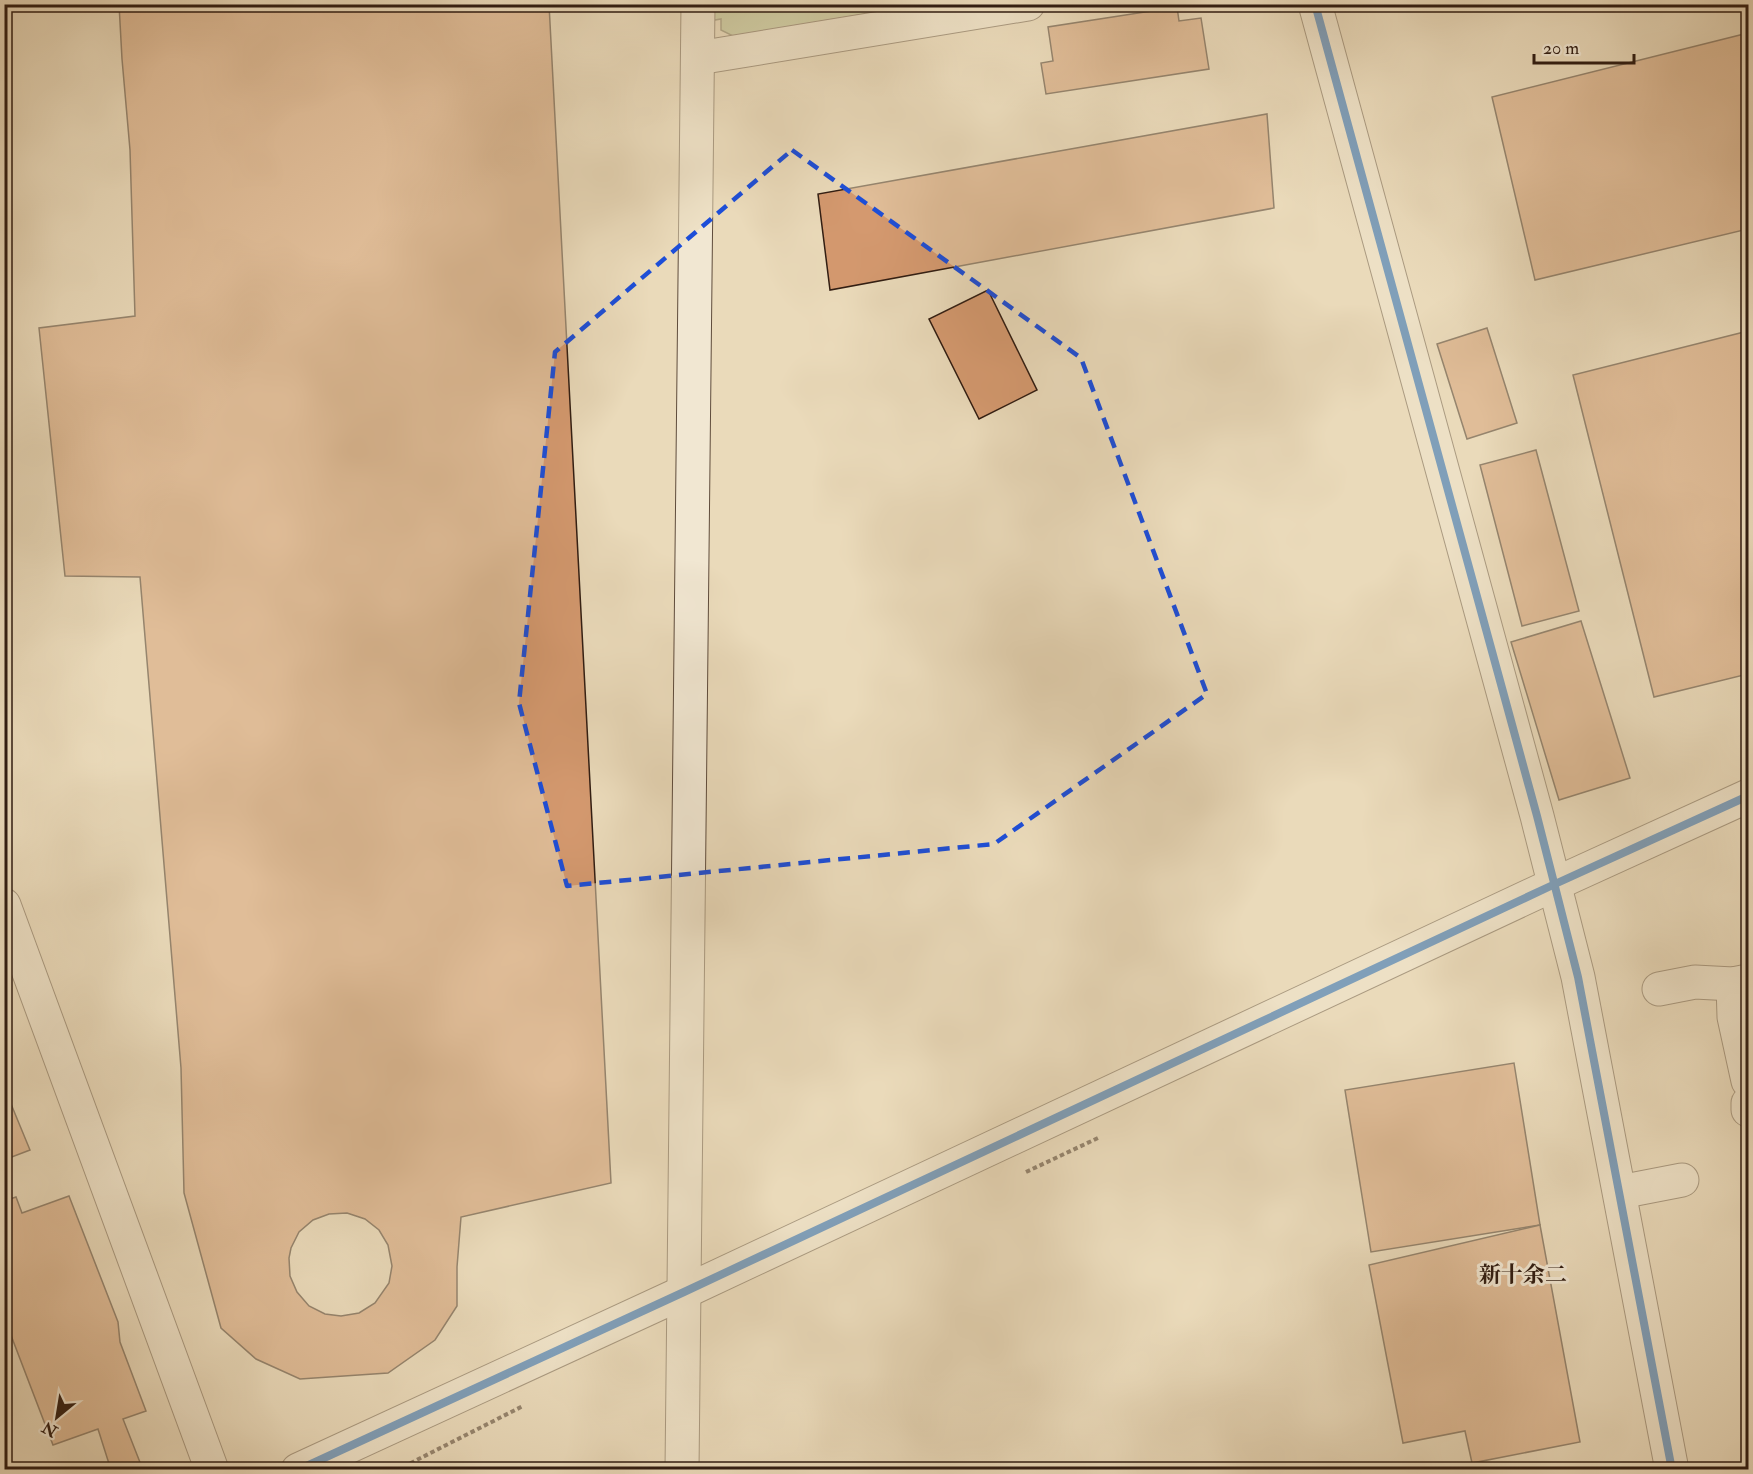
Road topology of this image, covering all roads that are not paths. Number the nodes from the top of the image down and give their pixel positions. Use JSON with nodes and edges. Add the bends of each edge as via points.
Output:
{"nodes":[{"id":1,"x":698,"y":4,"type":"edge"},
{"id":2,"x":1028,"y":4,"type":"edge"},
{"id":3,"x":1315,"y":4,"type":"edge"},
{"id":4,"x":698,"y":58,"type":"junction"},
{"id":5,"x":1749,"y":796,"type":"edge"},
{"id":6,"x":1555,"y":884,"type":"junction"},
{"id":7,"x":4,"y":905,"type":"edge"},
{"id":8,"x":1741,"y":982,"type":"edge"},
{"id":9,"x":1659,"y":989,"type":"dead end"},
{"id":10,"x":1749,"y":1081,"type":"edge"},
{"id":11,"x":1749,"y":1103,"type":"edge"},
{"id":12,"x":1749,"y":1110,"type":"edge"},
{"id":13,"x":1682,"y":1180,"type":"dead end"},
{"id":14,"x":1620,"y":1192,"type":"junction"},
{"id":15,"x":684,"y":1292,"type":"junction"},
{"id":16,"x":212,"y":1470,"type":"edge"},
{"id":17,"x":297,"y":1470,"type":"edge"},
{"id":18,"x":682,"y":1470,"type":"edge"},
{"id":19,"x":1672,"y":1470,"type":"edge"}],
"edges":[{"from":1,"to":4,"type":"street"},
{"from":2,"to":4,"type":"street"},
{"from":3,"to":6,"type":"street"},
{"from":4,"to":15,"type":"street"},
{"from":5,"to":6,"type":"street"},
{"from":6,"to":14,"type":"street","via":[[1578,977]]},
{"from":6,"to":15,"type":"street"},
{"from":7,"to":16,"type":"street"},
{"from":8,"to":9,"type":"street","via":[[1695,982]]},
{"from":8,"to":10,"type":"street","via":[[1734,1017]]},
{"from":11,"to":12,"type":"street"},
{"from":13,"to":14,"type":"street"},
{"from":14,"to":19,"type":"street"},
{"from":15,"to":17,"type":"street"},
{"from":15,"to":18,"type":"street"}]}
